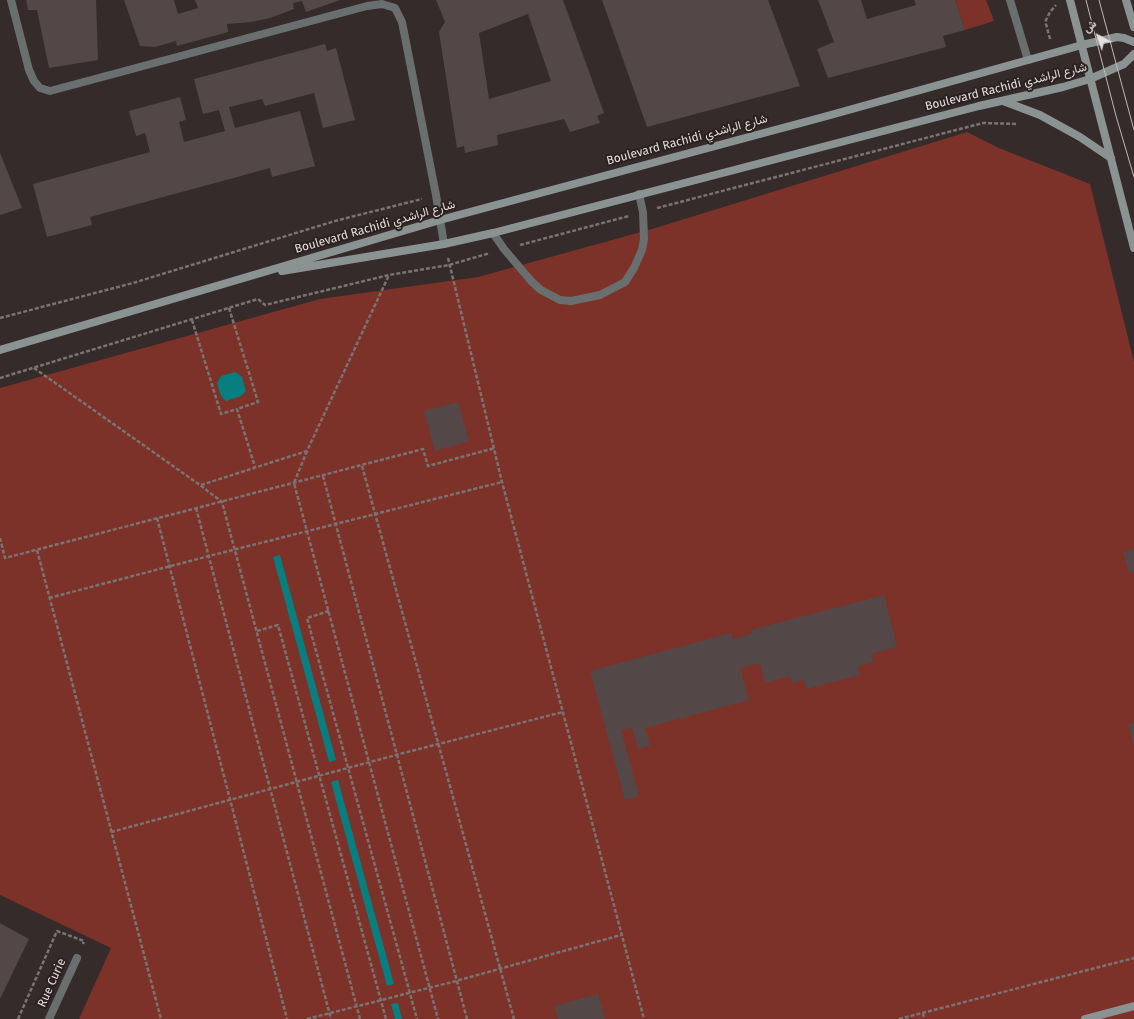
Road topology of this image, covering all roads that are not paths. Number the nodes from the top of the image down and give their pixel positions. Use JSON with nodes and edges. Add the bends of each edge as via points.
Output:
{"nodes":[{"id":1,"x":11,"y":0,"type":"edge"},
{"id":2,"x":1010,"y":0,"type":"edge"},
{"id":3,"x":1070,"y":0,"type":"edge"},
{"id":4,"x":1126,"y":0,"type":"edge"},
{"id":5,"x":1134,"y":27,"type":"edge"},
{"id":6,"x":1134,"y":42,"type":"edge"},
{"id":7,"x":1082,"y":45,"type":"junction"},
{"id":8,"x":1134,"y":54,"type":"edge"},
{"id":9,"x":1028,"y":60,"type":"junction"},
{"id":10,"x":1090,"y":79,"type":"junction"},
{"id":11,"x":1003,"y":100,"type":"junction"},
{"id":12,"x":1111,"y":158,"type":"junction"},
{"id":13,"x":640,"y":194,"type":"junction"},
{"id":14,"x":440,"y":220,"type":"junction"},
{"id":15,"x":493,"y":233,"type":"junction"},
{"id":16,"x":444,"y":244,"type":"junction"},
{"id":17,"x":1134,"y":248,"type":"edge"},
{"id":18,"x":248,"y":277,"type":"junction"},
{"id":19,"x":0,"y":350,"type":"edge"},
{"id":20,"x":77,"y":958,"type":"dead end"},
{"id":21,"x":1134,"y":1006,"type":"edge"},
{"id":22,"x":49,"y":1019,"type":"edge"},
{"id":23,"x":1085,"y":1019,"type":"edge"}],
"edges":[{"from":1,"to":14,"type":"street","via":[[34,82],[40,88],[50,91],[367,6],[382,4],[395,8],[402,22]]},
{"from":2,"to":9,"type":"street"},
{"from":3,"to":7,"type":"street"},
{"from":4,"to":5,"type":"street"},
{"from":6,"to":7,"type":"street","name":"Boulevard Rachidi شارع الراشدي","via":[[1116,37]]},
{"from":7,"to":9,"type":"street","name":"Boulevard Rachidi شارع الراشدي"},
{"from":7,"to":10,"type":"street"},
{"from":8,"to":10,"type":"street","name":"Boulevard Rachidi شارع الراشدي","via":[[1124,64]]},
{"from":9,"to":14,"type":"street","name":"Boulevard Rachidi شارع الراشدي"},
{"from":10,"to":11,"type":"street","name":"Boulevard Rachidi شارع الراشدي"},
{"from":10,"to":12,"type":"street"},
{"from":11,"to":12,"type":"street","via":[[1045,118]]},
{"from":11,"to":13,"type":"street","name":"Boulevard Rachidi شارع الراشدي"},
{"from":12,"to":17,"type":"street"},
{"from":13,"to":15,"type":"street","name":"Boulevard Rachidi شارع الراشدي"},
{"from":13,"to":15,"type":"street","via":[[644,239],[642,250],[625,282],[600,295],[571,301],[560,300],[541,290]]},
{"from":14,"to":16,"type":"street"},
{"from":14,"to":18,"type":"street","name":"Boulevard Rachidi شارع الراشدي"},
{"from":15,"to":16,"type":"street","name":"Boulevard Rachidi شارع الراشدي"},
{"from":16,"to":18,"type":"street","name":"Boulevard Rachidi شارع الراشدي"},
{"from":18,"to":19,"type":"street","name":"Boulevard Rachidi شارع الراشدي"},
{"from":20,"to":22,"type":"street","name":"Rue Curie"},
{"from":21,"to":23,"type":"street"}]}
